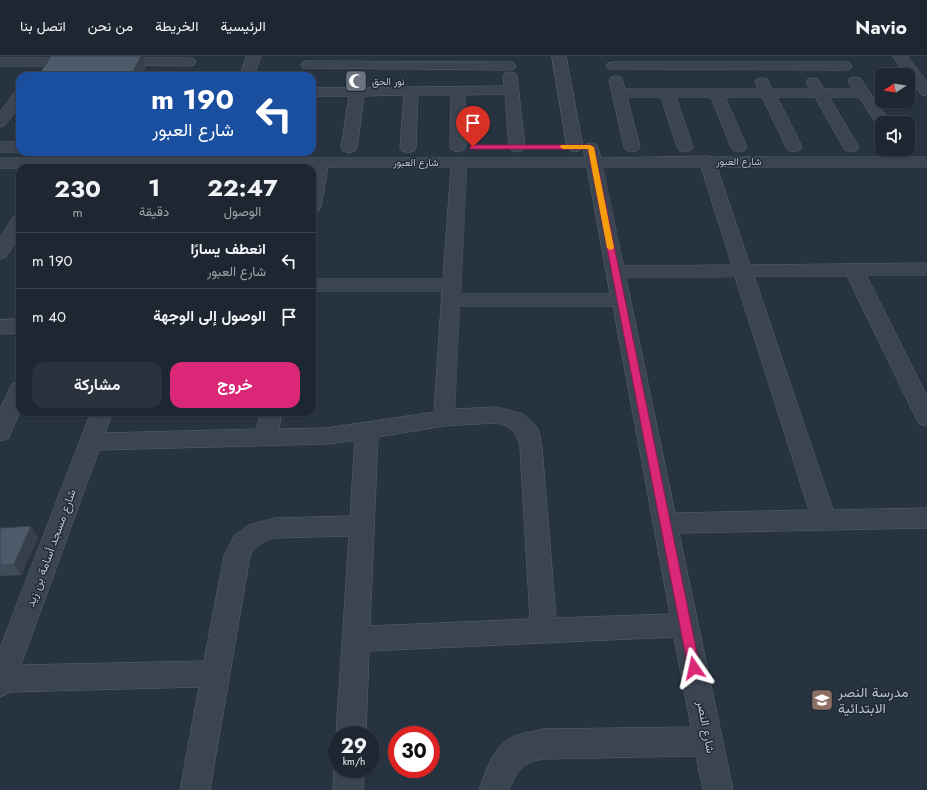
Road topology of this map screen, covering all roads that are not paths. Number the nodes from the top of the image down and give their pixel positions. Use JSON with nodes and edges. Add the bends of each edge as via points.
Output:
{"nodes":[{"id":1,"x":254,"y":56,"type":"edge"},
{"id":2,"x":559,"y":56,"type":"edge"},
{"id":3,"x":900,"y":56,"type":"edge"},
{"id":4,"x":44,"y":59,"type":"edge"},
{"id":5,"x":141,"y":59,"type":"edge"},
{"id":6,"x":191,"y":59,"type":"edge"},
{"id":7,"x":362,"y":61,"type":"edge"},
{"id":8,"x":413,"y":61,"type":"edge"},
{"id":9,"x":458,"y":61,"type":"edge"},
{"id":10,"x":508,"y":61,"type":"edge"},
{"id":11,"x":612,"y":61,"type":"edge"},
{"id":12,"x":653,"y":61,"type":"edge"},
{"id":13,"x":702,"y":61,"type":"edge"},
{"id":14,"x":752,"y":61,"type":"edge"},
{"id":15,"x":800,"y":61,"type":"edge"},
{"id":16,"x":842,"y":61,"type":"edge"},
{"id":17,"x":0,"y":62,"type":"edge"},
{"id":18,"x":91,"y":62,"type":"edge"},
{"id":19,"x":105,"y":62,"type":"edge"},
{"id":20,"x":308,"y":66,"type":"edge"},
{"id":21,"x":185,"y":72,"type":"edge"},
{"id":22,"x":248,"y":72,"type":"edge"},
{"id":23,"x":512,"y":90,"type":"junction"},
{"id":24,"x":411,"y":91,"type":"junction"},
{"id":25,"x":458,"y":91,"type":"junction"},
{"id":26,"x":316,"y":92,"type":"edge"},
{"id":27,"x":357,"y":92,"type":"junction"},
{"id":28,"x":927,"y":92,"type":"edge"},
{"id":29,"x":619,"y":93,"type":"junction"},
{"id":30,"x":667,"y":93,"type":"junction"},
{"id":31,"x":716,"y":93,"type":"junction"},
{"id":32,"x":767,"y":93,"type":"junction"},
{"id":33,"x":819,"y":93,"type":"junction"},
{"id":34,"x":863,"y":93,"type":"junction"},
{"id":35,"x":0,"y":96,"type":"edge"},
{"id":36,"x":16,"y":96,"type":"edge"},
{"id":37,"x":16,"y":100,"type":"edge"},
{"id":38,"x":878,"y":116,"type":"edge"},
{"id":39,"x":0,"y":122,"type":"edge"},
{"id":40,"x":0,"y":147,"type":"edge"},
{"id":41,"x":16,"y":147,"type":"edge"},
{"id":42,"x":517,"y":147,"type":"dead end"},
{"id":43,"x":754,"y":147,"type":"dead end"},
{"id":44,"x":778,"y":147,"type":"dead end"},
{"id":45,"x":851,"y":147,"type":"dead end"},
{"id":46,"x":408,"y":148,"type":"dead end"},
{"id":47,"x":602,"y":149,"type":"junction"},
{"id":48,"x":336,"y":150,"type":"junction"},
{"id":49,"x":719,"y":150,"type":"junction"},
{"id":50,"x":316,"y":151,"type":"edge"},
{"id":51,"x":458,"y":151,"type":"junction"},
{"id":52,"x":237,"y":156,"type":"edge"},
{"id":53,"x":220,"y":157,"type":"edge"},
{"id":54,"x":927,"y":162,"type":"edge"},
{"id":55,"x":0,"y":163,"type":"edge"},
{"id":56,"x":17,"y":164,"type":"edge"},
{"id":57,"x":197,"y":164,"type":"edge"},
{"id":58,"x":316,"y":198,"type":"edge"},
{"id":59,"x":16,"y":227,"type":"edge"},
{"id":60,"x":0,"y":253,"type":"edge"},
{"id":61,"x":927,"y":269,"type":"edge"},
{"id":62,"x":742,"y":270,"type":"junction"},
{"id":63,"x":854,"y":270,"type":"junction"},
{"id":64,"x":615,"y":272,"type":"junction"},
{"id":65,"x":316,"y":285,"type":"edge"},
{"id":66,"x":451,"y":293,"type":"junction"},
{"id":67,"x":621,"y":300,"type":"junction"},
{"id":68,"x":16,"y":326,"type":"edge"},
{"id":69,"x":0,"y":327,"type":"edge"},
{"id":70,"x":16,"y":398,"type":"edge"},
{"id":71,"x":100,"y":416,"type":"edge"},
{"id":72,"x":271,"y":416,"type":"edge"},
{"id":73,"x":444,"y":418,"type":"junction"},
{"id":74,"x":927,"y":418,"type":"edge"},
{"id":75,"x":367,"y":431,"type":"junction"},
{"id":76,"x":0,"y":433,"type":"edge"},
{"id":77,"x":267,"y":437,"type":"junction"},
{"id":78,"x":90,"y":442,"type":"junction"},
{"id":79,"x":927,"y":518,"type":"edge"},
{"id":80,"x":824,"y":520,"type":"junction"},
{"id":81,"x":665,"y":522,"type":"junction"},
{"id":82,"x":363,"y":526,"type":"junction"},
{"id":83,"x":685,"y":624,"type":"junction"},
{"id":84,"x":544,"y":631,"type":"junction"},
{"id":85,"x":356,"y":639,"type":"junction"},
{"id":86,"x":216,"y":674,"type":"junction"},
{"id":87,"x":1,"y":682,"type":"edge"},
{"id":88,"x":351,"y":726,"type":"edge"},
{"id":89,"x":708,"y":741,"type":"junction"},
{"id":90,"x":349,"y":778,"type":"edge"},
{"id":91,"x":195,"y":790,"type":"edge"},
{"id":92,"x":348,"y":790,"type":"edge"},
{"id":93,"x":494,"y":790,"type":"edge"},
{"id":94,"x":718,"y":790,"type":"edge"}],
"edges":[{"from":1,"to":22,"type":"street"},
{"from":2,"to":47,"type":"street"},
{"from":3,"to":28,"type":"street"},
{"from":4,"to":17,"type":"street"},
{"from":4,"to":18,"type":"street"},
{"from":5,"to":6,"type":"street"},
{"from":5,"to":19,"type":"street"},
{"from":6,"to":21,"type":"street"},
{"from":7,"to":8,"type":"street"},
{"from":7,"to":20,"type":"street"},
{"from":8,"to":9,"type":"street"},
{"from":9,"to":10,"type":"street"},
{"from":10,"to":23,"type":"street"},
{"from":11,"to":12,"type":"street"},
{"from":11,"to":29,"type":"street"},
{"from":12,"to":13,"type":"street"},
{"from":13,"to":14,"type":"street"},
{"from":14,"to":15,"type":"street"},
{"from":14,"to":32,"type":"street"},
{"from":15,"to":16,"type":"street"},
{"from":15,"to":33,"type":"street"},
{"from":16,"to":34,"type":"street"},
{"from":23,"to":25,"type":"street"},
{"from":23,"to":42,"type":"street"},
{"from":24,"to":25,"type":"street"},
{"from":24,"to":27,"type":"street"},
{"from":24,"to":46,"type":"street"},
{"from":25,"to":51,"type":"street"},
{"from":26,"to":27,"type":"street"},
{"from":27,"to":48,"type":"street"},
{"from":29,"to":30,"type":"street"},
{"from":29,"to":47,"type":"street"},
{"from":30,"to":31,"type":"street"},
{"from":30,"to":49,"type":"street","name":"شارع العبور","via":[[677,147]]},
{"from":31,"to":32,"type":"street"},
{"from":31,"to":49,"type":"street"},
{"from":32,"to":33,"type":"street"},
{"from":32,"to":44,"type":"street","via":[[801,147]]},
{"from":33,"to":34,"type":"street"},
{"from":33,"to":45,"type":"street"},
{"from":34,"to":38,"type":"street"},
{"from":35,"to":36,"type":"street"},
{"from":37,"to":39,"type":"street"},
{"from":40,"to":41,"type":"street"},
{"from":43,"to":49,"type":"street","name":"شارع العبور"},
{"from":47,"to":49,"type":"street","name":"شارع العبور"},
{"from":47,"to":51,"type":"street","name":"شارع العبور"},
{"from":47,"to":64,"type":"street","name":"شارع النصر"},
{"from":48,"to":50,"type":"street","name":"شارع العبور"},
{"from":48,"to":51,"type":"street","name":"شارع العبور"},
{"from":48,"to":58,"type":"street"},
{"from":49,"to":54,"type":"street","name":"شارع العبور"},
{"from":49,"to":62,"type":"street"},
{"from":51,"to":66,"type":"street"},
{"from":52,"to":53,"type":"street","name":"شارع العبور"},
{"from":53,"to":57,"type":"street","name":"شارع العبور"},
{"from":55,"to":56,"type":"street","name":"شارع العبور"},
{"from":59,"to":60,"type":"street"},
{"from":61,"to":63,"type":"street"},
{"from":62,"to":63,"type":"street"},
{"from":62,"to":64,"type":"street"},
{"from":62,"to":80,"type":"street"},
{"from":63,"to":74,"type":"street"},
{"from":64,"to":67,"type":"street","name":"شارع النصر"},
{"from":65,"to":66,"type":"street"},
{"from":66,"to":67,"type":"street"},
{"from":66,"to":73,"type":"street"},
{"from":67,"to":81,"type":"street","name":"شارع النصر"},
{"from":68,"to":69,"type":"street"},
{"from":70,"to":76,"type":"street"},
{"from":71,"to":78,"type":"street","name":"شارع مسجد أسامة بن زيد"},
{"from":72,"to":77,"type":"street"},
{"from":73,"to":75,"type":"street"},
{"from":73,"to":84,"type":"street","via":[[497,415],[515,420],[528,432],[532,455]]},
{"from":75,"to":77,"type":"street","via":[[327,436]]},
{"from":75,"to":82,"type":"street"},
{"from":77,"to":78,"type":"street"},
{"from":78,"to":87,"type":"street","name":"شارع مسجد أسامة بن زيد"},
{"from":79,"to":80,"type":"street"},
{"from":80,"to":81,"type":"street"},
{"from":81,"to":83,"type":"street","name":"شارع النصر"},
{"from":82,"to":85,"type":"street"},
{"from":82,"to":86,"type":"street","via":[[275,528],[258,532],[244,542],[237,556]]},
{"from":83,"to":84,"type":"street"},
{"from":83,"to":89,"type":"street","name":"شارع النصر"},
{"from":84,"to":85,"type":"street"},
{"from":85,"to":88,"type":"street"},
{"from":86,"to":87,"type":"street"},
{"from":86,"to":91,"type":"street"},
{"from":89,"to":93,"type":"street","via":[[543,744],[520,749],[503,766]]},
{"from":89,"to":94,"type":"street","name":"شارع النصر"},
{"from":90,"to":92,"type":"street"}]}
